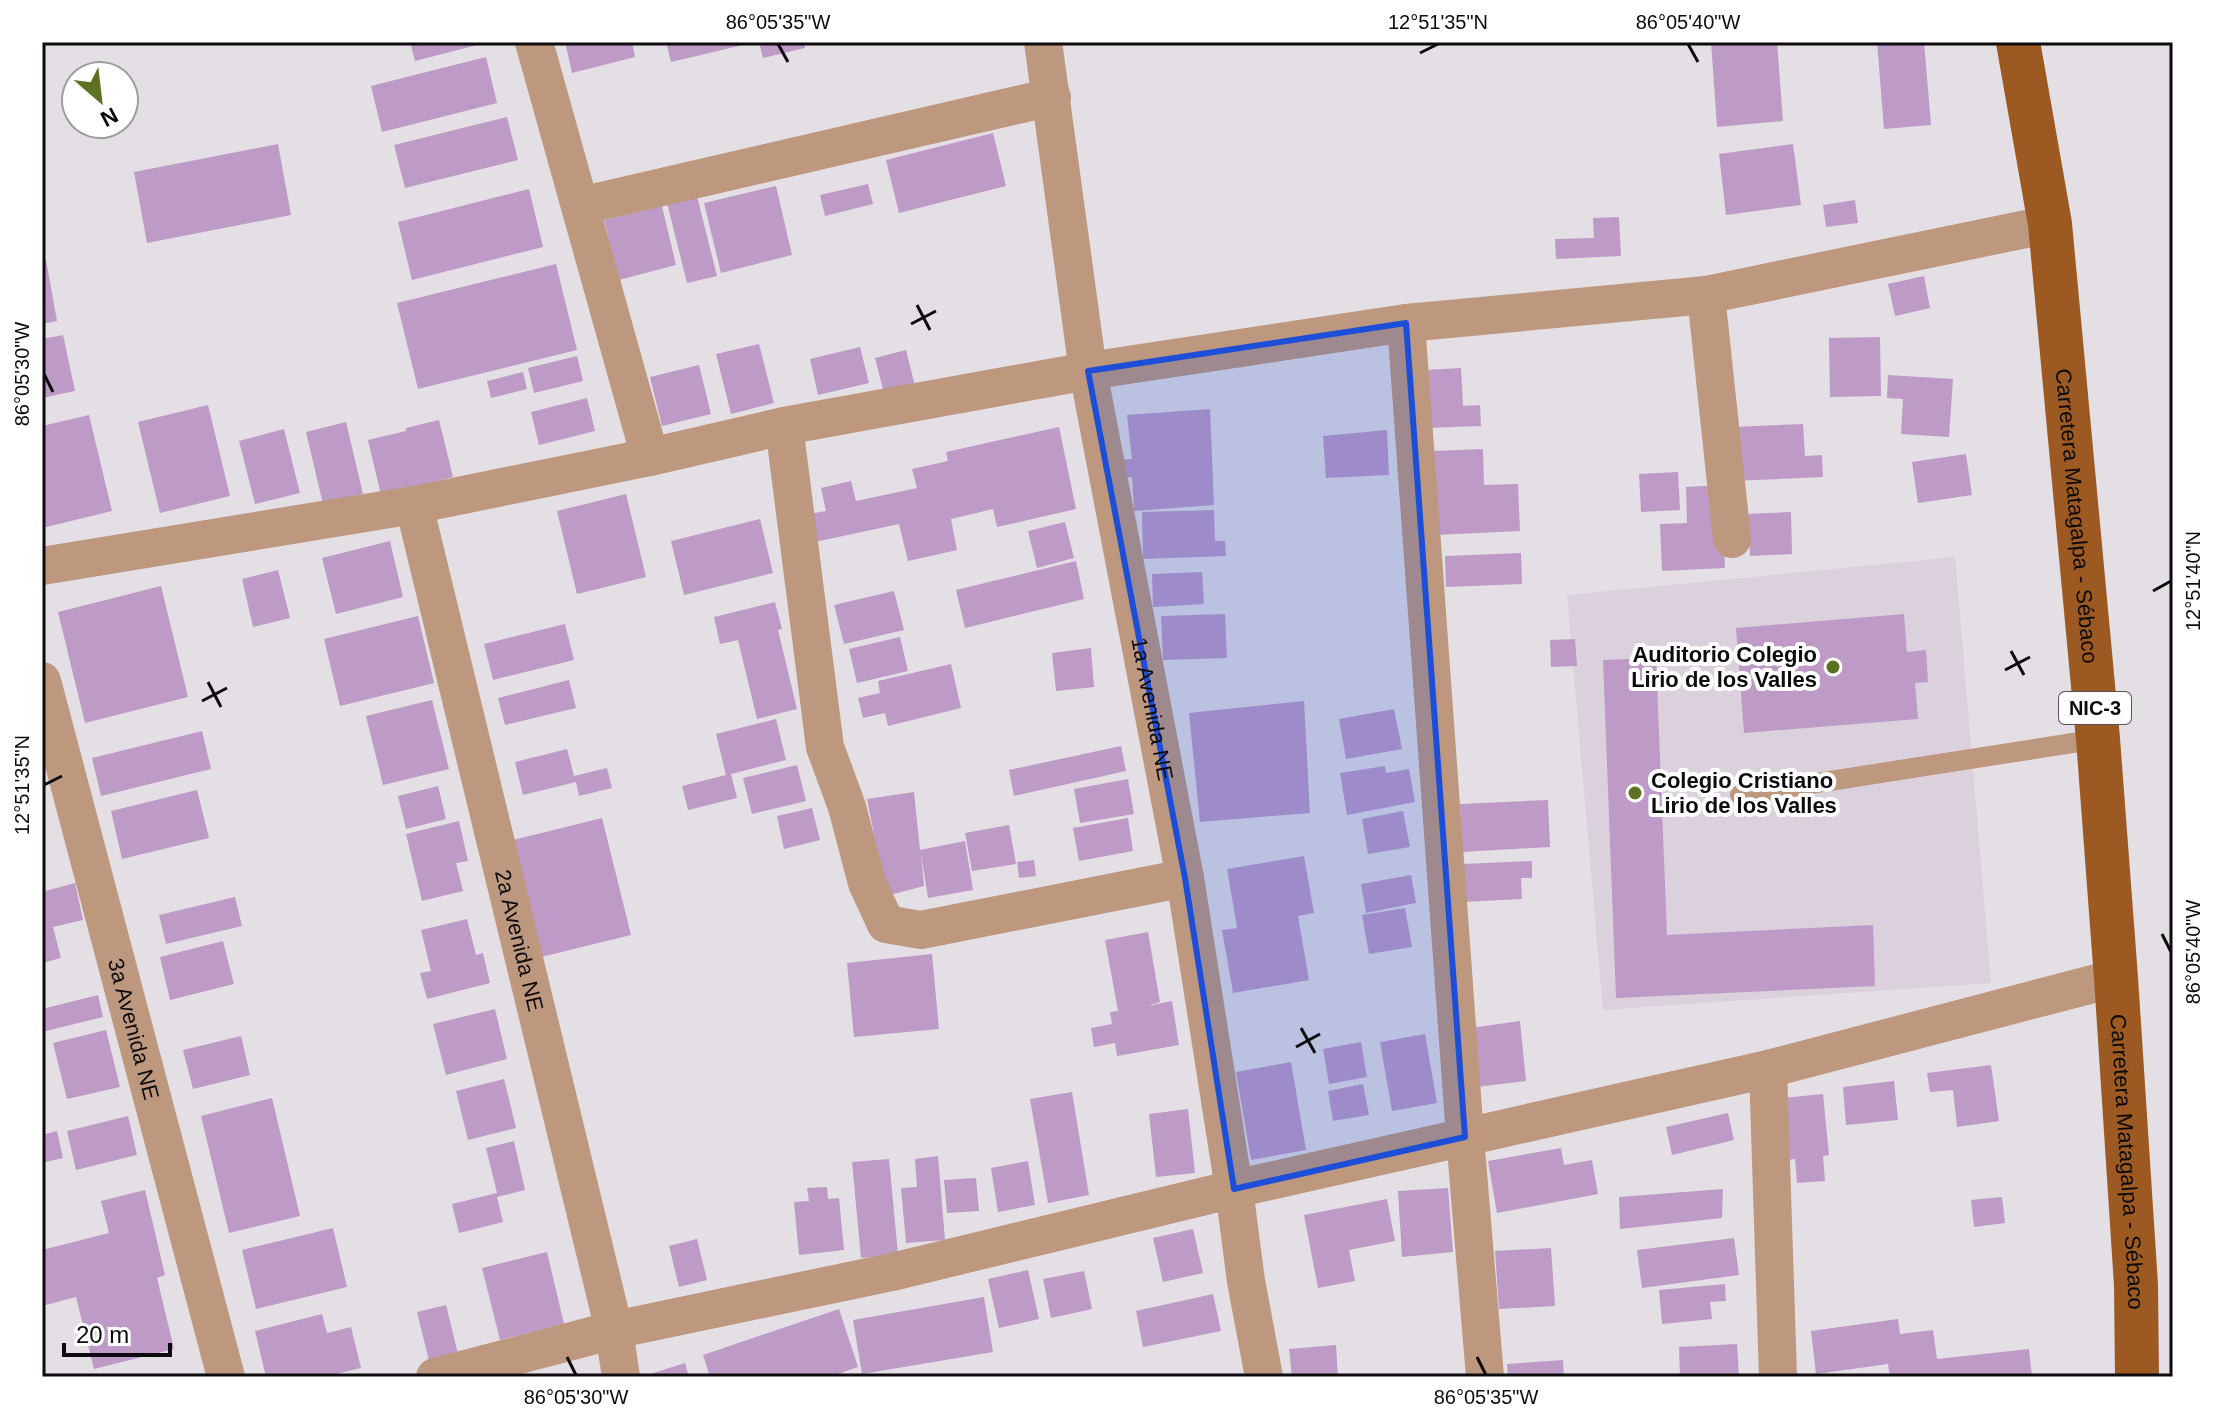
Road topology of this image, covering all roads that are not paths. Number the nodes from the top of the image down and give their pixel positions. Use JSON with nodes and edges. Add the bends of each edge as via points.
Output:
{"nodes":[{"id":1,"x":534,"y":42,"type":"edge"},
{"id":2,"x":1043,"y":42,"type":"edge"},
{"id":3,"x":2018,"y":42,"type":"edge"},
{"id":4,"x":1052,"y":97,"type":"junction"},
{"id":5,"x":580,"y":206,"type":"junction"},
{"id":6,"x":2050,"y":224,"type":"junction"},
{"id":7,"x":1706,"y":295,"type":"junction"},
{"id":8,"x":1406,"y":323,"type":"junction"},
{"id":9,"x":1088,"y":371,"type":"junction"},
{"id":10,"x":784,"y":426,"type":"junction"},
{"id":11,"x":650,"y":457,"type":"junction"},
{"id":12,"x":414,"y":505,"type":"junction"},
{"id":13,"x":1732,"y":539,"type":"dead end"},
{"id":14,"x":42,"y":566,"type":"edge"},
{"id":15,"x":42,"y":681,"type":"edge"},
{"id":16,"x":2098,"y":739,"type":"junction"},
{"id":17,"x":1740,"y":795,"type":"dead end"},
{"id":18,"x":1185,"y":878,"type":"junction"},
{"id":19,"x":2116,"y":978,"type":"junction"},
{"id":20,"x":1768,"y":1069,"type":"junction"},
{"id":21,"x":1465,"y":1137,"type":"junction"},
{"id":22,"x":1234,"y":1189,"type":"junction"},
{"id":23,"x":614,"y":1330,"type":"junction"},
{"id":24,"x":226,"y":1377,"type":"edge"},
{"id":25,"x":435,"y":1377,"type":"edge"},
{"id":26,"x":621,"y":1377,"type":"edge"},
{"id":27,"x":1264,"y":1377,"type":"edge"},
{"id":28,"x":1485,"y":1377,"type":"edge"},
{"id":29,"x":1778,"y":1377,"type":"edge"},
{"id":30,"x":2137,"y":1377,"type":"edge"}],
"edges":[{"from":1,"to":5,"type":"street"},
{"from":2,"to":4,"type":"street","name":"1a Avenida NE"},
{"from":3,"to":6,"type":"main road","name":"Carretera Matagalpa - Sébaco","number":"NIC-3"},
{"from":4,"to":5,"type":"street"},
{"from":4,"to":9,"type":"street","name":"1a Avenida NE"},
{"from":5,"to":11,"type":"street"},
{"from":6,"to":7,"type":"street"},
{"from":6,"to":16,"type":"main road","name":"Carretera Matagalpa - Sébaco","number":"NIC-3"},
{"from":7,"to":8,"type":"street"},
{"from":7,"to":13,"type":"street"},
{"from":8,"to":9,"type":"street"},
{"from":8,"to":21,"type":"street"},
{"from":9,"to":10,"type":"street"},
{"from":9,"to":18,"type":"street","name":"1a Avenida NE"},
{"from":10,"to":11,"type":"street"},
{"from":10,"to":18,"type":"street","via":[[825,747],[867,883],[886,924],[921,930]]},
{"from":11,"to":12,"type":"street"},
{"from":12,"to":14,"type":"street"},
{"from":12,"to":23,"type":"street","name":"2a Avenida NE"},
{"from":15,"to":24,"type":"street","name":"3a Avenida NE"},
{"from":16,"to":17,"type":"lane"},
{"from":16,"to":19,"type":"main road","name":"Carretera Matagalpa - Sébaco","number":"NIC-3"},
{"from":18,"to":22,"type":"street","name":"1a Avenida NE"},
{"from":19,"to":20,"type":"street"},
{"from":19,"to":30,"type":"main road","name":"Carretera Matagalpa - Sébaco","number":"NIC-3"},
{"from":20,"to":21,"type":"street"},
{"from":20,"to":29,"type":"street"},
{"from":21,"to":22,"type":"street"},
{"from":21,"to":28,"type":"street"},
{"from":22,"to":23,"type":"street","via":[[892,1272]]},
{"from":22,"to":27,"type":"street","name":"1a Avenida NE"},
{"from":23,"to":25,"type":"street"},
{"from":23,"to":26,"type":"street","name":"2a Avenida NE"}]}
